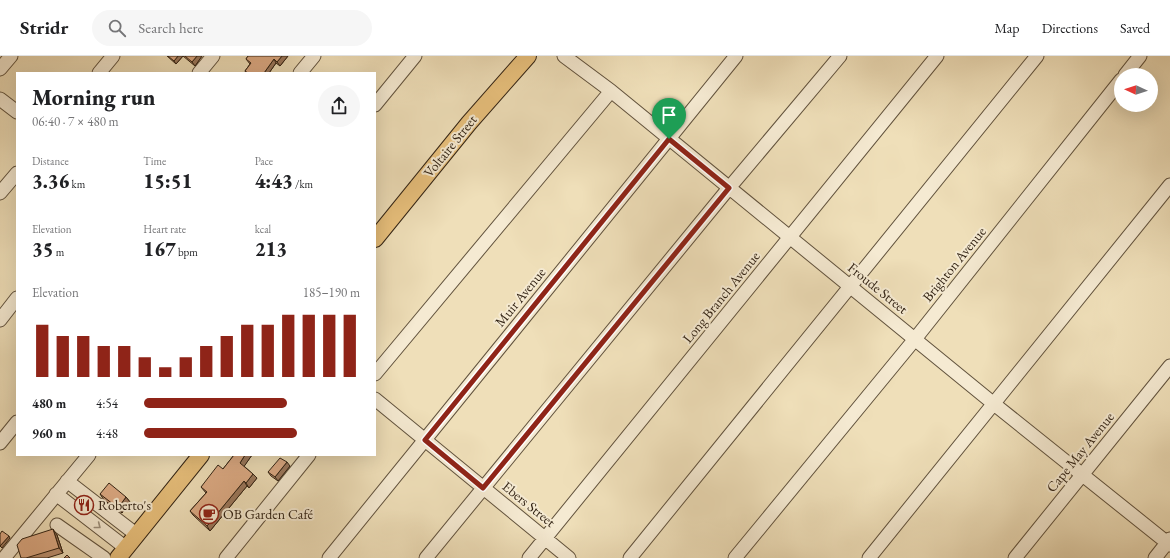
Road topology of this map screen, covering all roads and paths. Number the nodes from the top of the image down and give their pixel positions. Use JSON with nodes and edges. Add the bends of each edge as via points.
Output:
{"nodes":[{"id":1,"x":11,"y":56,"type":"edge"},
{"id":2,"x":113,"y":56,"type":"edge"},
{"id":3,"x":213,"y":56,"type":"edge"},
{"id":4,"x":314,"y":56,"type":"edge"},
{"id":5,"x":415,"y":56,"type":"edge"},
{"id":6,"x":528,"y":56,"type":"edge"},
{"id":7,"x":564,"y":56,"type":"edge"},
{"id":8,"x":736,"y":56,"type":"edge"},
{"id":9,"x":840,"y":56,"type":"edge"},
{"id":10,"x":937,"y":56,"type":"edge"},
{"id":11,"x":1037,"y":56,"type":"edge"},
{"id":12,"x":1140,"y":56,"type":"edge"},
{"id":13,"x":1131,"y":68,"type":"edge"},
{"id":14,"x":0,"y":70,"type":"edge"},
{"id":15,"x":100,"y":72,"type":"edge"},
{"id":16,"x":200,"y":72,"type":"edge"},
{"id":17,"x":301,"y":72,"type":"edge"},
{"id":18,"x":1114,"y":89,"type":"edge"},
{"id":19,"x":611,"y":91,"type":"junction"},
{"id":20,"x":0,"y":99,"type":"edge"},
{"id":21,"x":376,"y":104,"type":"edge"},
{"id":22,"x":16,"y":111,"type":"edge"},
{"id":23,"x":669,"y":139,"type":"junction"},
{"id":24,"x":16,"y":174,"type":"edge"},
{"id":25,"x":1170,"y":185,"type":"edge"},
{"id":26,"x":729,"y":188,"type":"junction"},
{"id":27,"x":0,"y":193,"type":"edge"},
{"id":28,"x":790,"y":237,"type":"junction"},
{"id":29,"x":376,"y":238,"type":"edge"},
{"id":30,"x":850,"y":286,"type":"junction"},
{"id":31,"x":16,"y":299,"type":"edge"},
{"id":32,"x":0,"y":320,"type":"edge"},
{"id":33,"x":915,"y":339,"type":"junction"},
{"id":34,"x":1170,"y":366,"type":"edge"},
{"id":35,"x":376,"y":373,"type":"edge"},
{"id":36,"x":376,"y":400,"type":"edge"},
{"id":37,"x":994,"y":404,"type":"junction"},
{"id":38,"x":16,"y":423,"type":"edge"},
{"id":39,"x":425,"y":440,"type":"junction"},
{"id":40,"x":0,"y":443,"type":"edge"},
{"id":41,"x":88,"y":456,"type":"edge"},
{"id":42,"x":200,"y":456,"type":"edge"},
{"id":43,"x":308,"y":456,"type":"edge"},
{"id":44,"x":1083,"y":474,"type":"junction"},
{"id":45,"x":67,"y":481,"type":"junction"},
{"id":46,"x":483,"y":488,"type":"junction"},
{"id":47,"x":56,"y":494,"type":"junction"},
{"id":48,"x":57,"y":525,"type":"dead end"},
{"id":49,"x":137,"y":535,"type":"junction"},
{"id":50,"x":545,"y":538,"type":"junction"},
{"id":51,"x":1169,"y":542,"type":"edge"},
{"id":52,"x":122,"y":553,"type":"edge"},
{"id":53,"x":4,"y":558,"type":"edge"},
{"id":54,"x":104,"y":558,"type":"edge"},
{"id":55,"x":226,"y":558,"type":"edge"},
{"id":56,"x":329,"y":558,"type":"edge"},
{"id":57,"x":426,"y":558,"type":"edge"},
{"id":58,"x":529,"y":558,"type":"edge"},
{"id":59,"x":569,"y":558,"type":"edge"},
{"id":60,"x":630,"y":558,"type":"edge"},
{"id":61,"x":735,"y":558,"type":"edge"},
{"id":62,"x":869,"y":558,"type":"edge"},
{"id":63,"x":1015,"y":558,"type":"edge"},
{"id":64,"x":1155,"y":558,"type":"edge"}],
"edges":[{"from":1,"to":14,"type":"street"},
{"from":2,"to":15,"type":"street"},
{"from":3,"to":16,"type":"street"},
{"from":4,"to":17,"type":"street"},
{"from":5,"to":21,"type":"street"},
{"from":6,"to":29,"type":"main road","name":"Voltaire Street","via":[[469,123]]},
{"from":7,"to":19,"type":"street","name":"Froude Street"},
{"from":8,"to":23,"type":"street","name":"Muir Avenue"},
{"from":9,"to":26,"type":"street"},
{"from":10,"to":28,"type":"street","name":"Long Branch Avenue"},
{"from":11,"to":30,"type":"street"},
{"from":12,"to":13,"type":"street"},
{"from":18,"to":33,"type":"street","name":"Brighton Avenue"},
{"from":19,"to":23,"type":"street","name":"Froude Street"},
{"from":19,"to":35,"type":"street"},
{"from":20,"to":22,"type":"street"},
{"from":23,"to":26,"type":"street","name":"Froude Street"},
{"from":23,"to":39,"type":"street","name":"Muir Avenue"},
{"from":24,"to":27,"type":"street"},
{"from":25,"to":37,"type":"street"},
{"from":26,"to":28,"type":"street","name":"Froude Street"},
{"from":26,"to":46,"type":"street"},
{"from":28,"to":30,"type":"street","name":"Froude Street"},
{"from":28,"to":50,"type":"street","name":"Long Branch Avenue"},
{"from":30,"to":33,"type":"street","name":"Froude Street"},
{"from":30,"to":60,"type":"street"},
{"from":31,"to":32,"type":"street"},
{"from":33,"to":37,"type":"street","name":"Froude Street"},
{"from":33,"to":61,"type":"street","name":"Brighton Avenue"},
{"from":34,"to":44,"type":"street","name":"Cape May Avenue"},
{"from":36,"to":39,"type":"street","name":"Ebers Street"},
{"from":37,"to":44,"type":"street","name":"Froude Street"},
{"from":37,"to":62,"type":"street"},
{"from":38,"to":40,"type":"street"},
{"from":39,"to":46,"type":"street","name":"Ebers Street"},
{"from":39,"to":56,"type":"street","name":"Muir Avenue"},
{"from":41,"to":45,"type":"street"},
{"from":42,"to":49,"type":"main road"},
{"from":43,"to":55,"type":"street"},
{"from":44,"to":51,"type":"street","name":"Froude Street"},
{"from":44,"to":63,"type":"street","name":"Cape May Avenue"},
{"from":45,"to":47,"type":"street"},
{"from":45,"to":49,"type":"street"},
{"from":46,"to":50,"type":"street","name":"Ebers Street"},
{"from":46,"to":57,"type":"street"},
{"from":47,"to":52,"type":"street","one_way":true},
{"from":47,"to":53,"type":"street"},
{"from":48,"to":54,"type":"street"},
{"from":49,"to":52,"type":"main road"},
{"from":50,"to":58,"type":"street","name":"Long Branch Avenue"},
{"from":50,"to":59,"type":"street","name":"Ebers Street"},
{"from":51,"to":64,"type":"street"}]}
